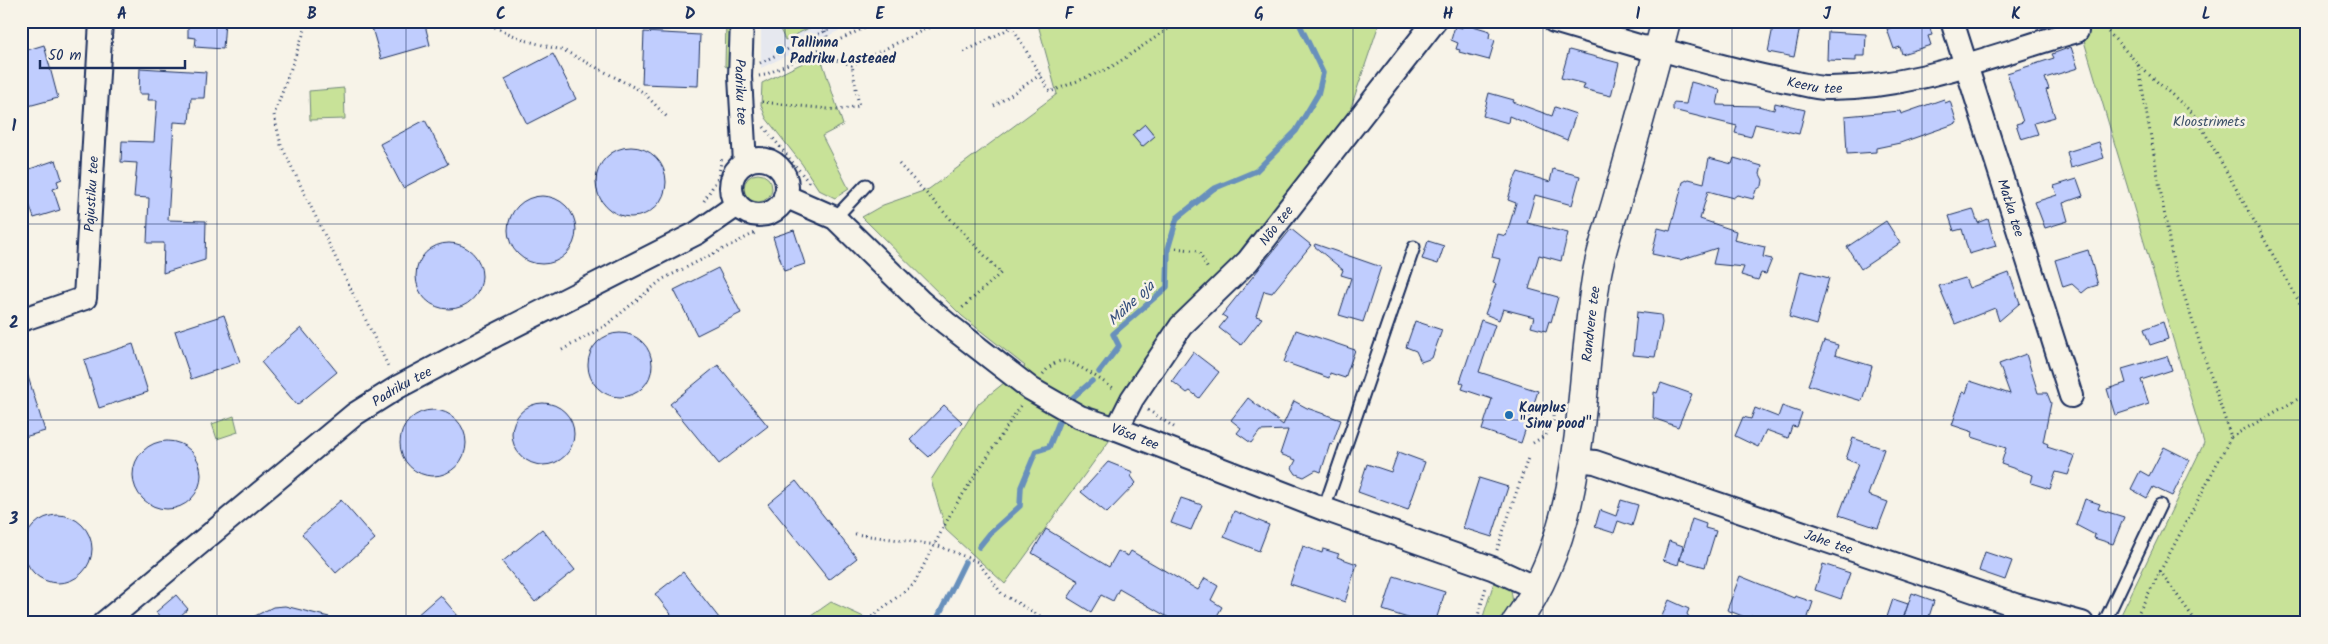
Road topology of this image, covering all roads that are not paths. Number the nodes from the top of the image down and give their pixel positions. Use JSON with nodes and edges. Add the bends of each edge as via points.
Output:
{"nodes":[{"id":1,"x":101,"y":21,"type":"edge"},
{"id":2,"x":742,"y":21,"type":"edge"},
{"id":3,"x":1435,"y":21,"type":"edge"},
{"id":4,"x":1554,"y":21,"type":"edge"},
{"id":5,"x":1666,"y":21,"type":"edge"},
{"id":6,"x":1952,"y":21,"type":"edge"},
{"id":7,"x":2077,"y":31,"type":"dead end"},
{"id":8,"x":1659,"y":49,"type":"junction"},
{"id":9,"x":1967,"y":67,"type":"junction"},
{"id":10,"x":745,"y":163,"type":"junction"},
{"id":11,"x":866,"y":185,"type":"dead end"},
{"id":12,"x":785,"y":196,"type":"junction"},
{"id":13,"x":737,"y":205,"type":"junction"},
{"id":14,"x":836,"y":218,"type":"junction"},
{"id":15,"x":1414,"y":247,"type":"dead end"},
{"id":16,"x":21,"y":320,"type":"edge"},
{"id":17,"x":2071,"y":396,"type":"dead end"},
{"id":18,"x":1117,"y":429,"type":"junction"},
{"id":19,"x":1576,"y":460,"type":"junction"},
{"id":20,"x":2160,"y":505,"type":"dead end"},
{"id":21,"x":1324,"y":509,"type":"junction"},
{"id":22,"x":1538,"y":589,"type":"junction"},
{"id":23,"x":104,"y":623,"type":"edge"},
{"id":24,"x":1516,"y":623,"type":"edge"},
{"id":25,"x":2082,"y":623,"type":"edge"},
{"id":26,"x":2104,"y":623,"type":"edge"}],
"edges":[{"from":1,"to":16,"type":"street","name":"Pajustiku tee","via":[[85,298]]},
{"from":2,"to":10,"type":"street","name":"Padriku tee","via":[[748,71]]},
{"from":3,"to":18,"type":"street","name":"Nõo tee","via":[[1248,260],[1181,326],[1132,399]]},
{"from":4,"to":8,"type":"street","name":"Keeru tee"},
{"from":5,"to":8,"type":"main road","name":"Randvere tee"},
{"from":6,"to":9,"type":"street","name":"Matka tee"},
{"from":7,"to":9,"type":"street","name":"Keeru tee","via":[[2020,47]]},
{"from":8,"to":9,"type":"street","name":"Keeru tee","via":[[1764,77],[1824,88],[1894,83]]},
{"from":8,"to":19,"type":"main road","name":"Randvere tee","via":[[1598,271]]},
{"from":9,"to":17,"type":"street","name":"Matka tee"},
{"from":10,"to":12,"type":"street","via":[[761,160],[776,166],[785,180]]},
{"from":10,"to":13,"type":"street","via":[[738,169],[731,187]]},
{"from":11,"to":14,"type":"lane"},
{"from":12,"to":13,"type":"street","via":[[776,209],[762,215],[748,213]]},
{"from":12,"to":14,"type":"street","name":"Võsa tee"},
{"from":13,"to":23,"type":"street","name":"Padriku tee","via":[[697,234],[398,387],[355,414]]},
{"from":14,"to":18,"type":"street","name":"Võsa tee","via":[[921,302],[1031,389],[1080,417]]},
{"from":15,"to":21,"type":"lane"},
{"from":18,"to":21,"type":"street","name":"Võsa tee"},
{"from":19,"to":22,"type":"main road","name":"Randvere tee","via":[[1559,537]]},
{"from":19,"to":25,"type":"street","name":"Jahe tee","via":[[1595,462],[2015,605]]},
{"from":20,"to":26,"type":"lane"},
{"from":21,"to":22,"type":"street","name":"Võsa tee","via":[[1492,568]]},
{"from":22,"to":24,"type":"main road","name":"Randvere tee"}]}
